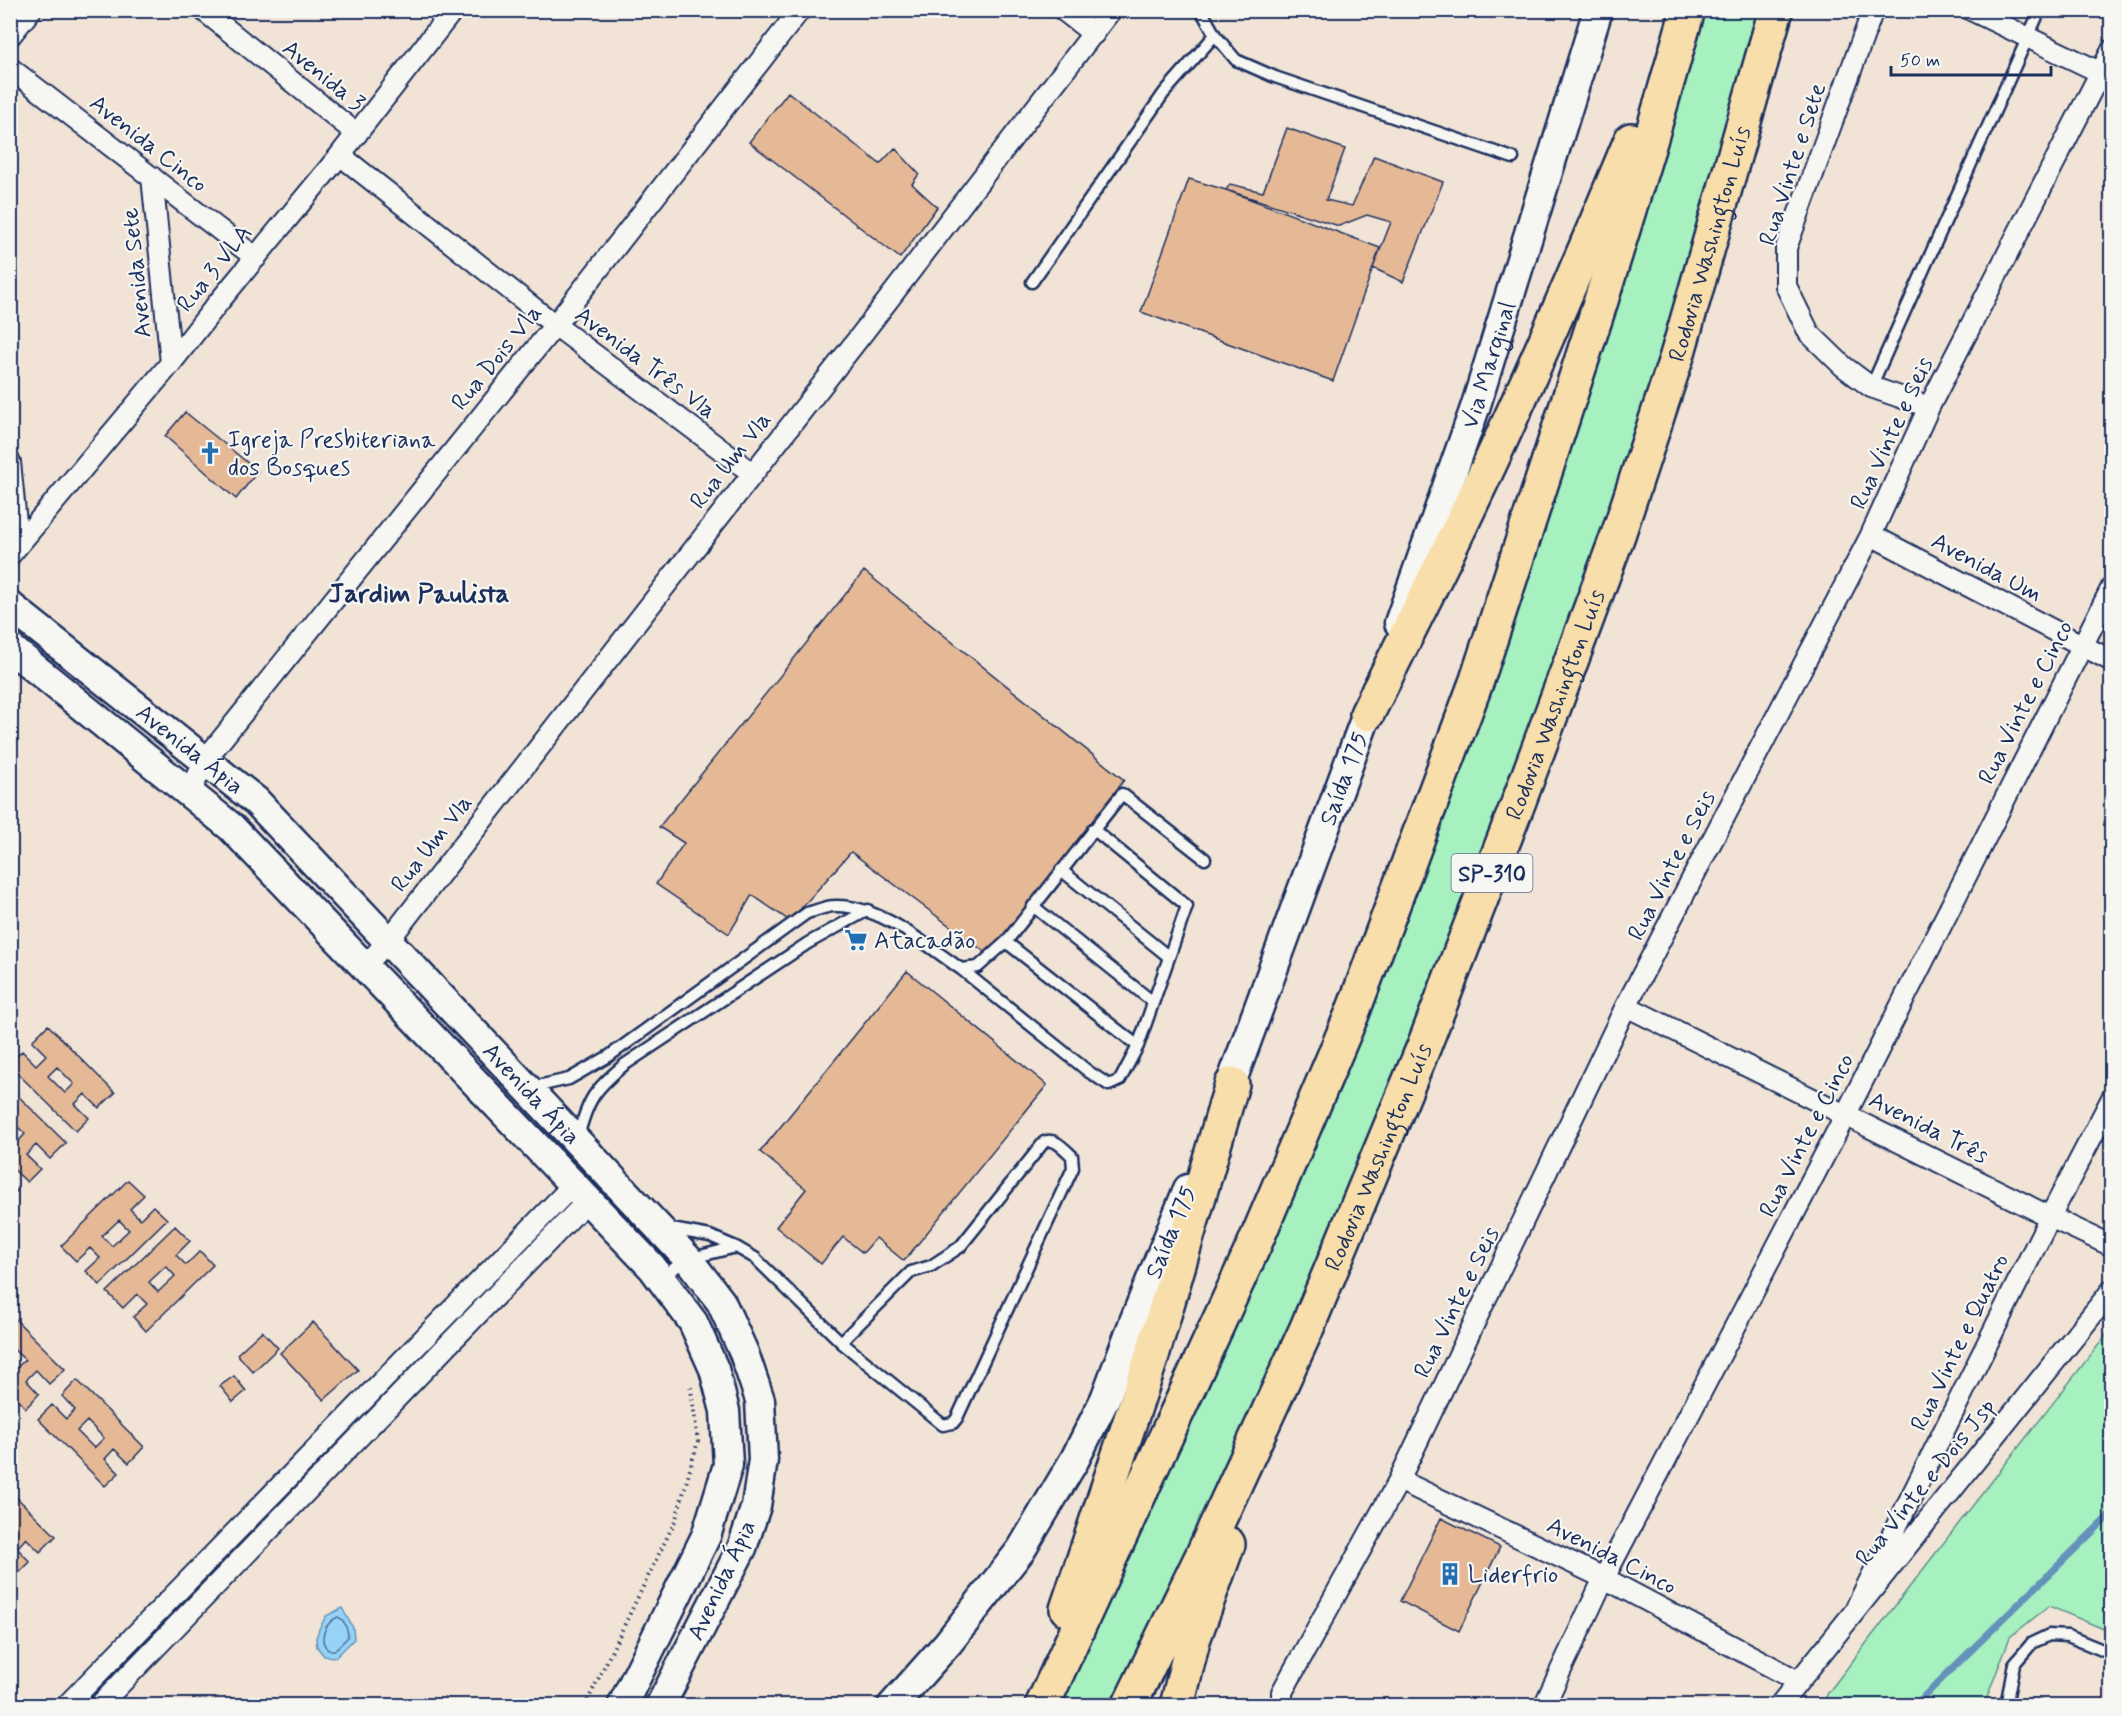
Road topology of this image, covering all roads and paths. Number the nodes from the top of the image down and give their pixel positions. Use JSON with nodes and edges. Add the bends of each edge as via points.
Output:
{"nodes":[{"id":1,"x":31,"y":10,"type":"edge"},
{"id":2,"x":203,"y":10,"type":"edge"},
{"id":3,"x":453,"y":10,"type":"edge"},
{"id":4,"x":800,"y":10,"type":"edge"},
{"id":5,"x":1063,"y":10,"type":"edge"},
{"id":6,"x":1111,"y":10,"type":"edge"},
{"id":7,"x":1201,"y":10,"type":"edge"},
{"id":8,"x":1686,"y":10,"type":"edge"},
{"id":9,"x":1776,"y":10,"type":"edge"},
{"id":10,"x":1873,"y":10,"type":"edge"},
{"id":11,"x":1971,"y":10,"type":"edge"},
{"id":12,"x":2040,"y":10,"type":"edge"},
{"id":13,"x":1595,"y":14,"type":"edge"},
{"id":14,"x":1094,"y":34,"type":"junction"},
{"id":15,"x":1215,"y":34,"type":"junction"},
{"id":16,"x":10,"y":36,"type":"edge"},
{"id":17,"x":2026,"y":38,"type":"junction"},
{"id":18,"x":2112,"y":50,"type":"edge"},
{"id":19,"x":10,"y":68,"type":"edge"},
{"id":20,"x":2106,"y":75,"type":"edge"},
{"id":21,"x":357,"y":134,"type":"junction"},
{"id":22,"x":340,"y":155,"type":"junction"},
{"id":23,"x":1513,"y":158,"type":"dead end"},
{"id":24,"x":152,"y":177,"type":"junction"},
{"id":25,"x":256,"y":258,"type":"junction"},
{"id":26,"x":1032,"y":282,"type":"dead end"},
{"id":27,"x":555,"y":325,"type":"junction"},
{"id":28,"x":171,"y":363,"type":"junction"},
{"id":29,"x":1871,"y":387,"type":"junction"},
{"id":30,"x":1929,"y":407,"type":"junction"},
{"id":31,"x":10,"y":462,"type":"edge"},
{"id":32,"x":752,"y":473,"type":"junction"},
{"id":33,"x":1871,"y":535,"type":"junction"},
{"id":34,"x":14,"y":549,"type":"edge"},
{"id":35,"x":2112,"y":587,"type":"edge"},
{"id":36,"x":10,"y":606,"type":"edge"},
{"id":37,"x":2082,"y":646,"type":"junction"},
{"id":38,"x":10,"y":648,"type":"edge"},
{"id":39,"x":2112,"y":661,"type":"edge"},
{"id":40,"x":1367,"y":714,"type":"junction"},
{"id":41,"x":205,"y":760,"type":"junction"},
{"id":42,"x":190,"y":793,"type":"junction"},
{"id":43,"x":1093,"y":829,"type":"junction"},
{"id":44,"x":1205,"y":859,"type":"dead end"},
{"id":45,"x":1061,"y":870,"type":"junction"},
{"id":46,"x":1033,"y":906,"type":"junction"},
{"id":47,"x":867,"y":910,"type":"junction"},
{"id":48,"x":387,"y":940,"type":"junction"},
{"id":49,"x":1006,"y":942,"type":"junction"},
{"id":50,"x":1169,"y":957,"type":"junction"},
{"id":51,"x":364,"y":966,"type":"junction"},
{"id":52,"x":961,"y":969,"type":"junction"},
{"id":53,"x":1153,"y":1002,"type":"junction"},
{"id":54,"x":1626,"y":1006,"type":"junction"},
{"id":55,"x":1138,"y":1047,"type":"junction"},
{"id":56,"x":1232,"y":1084,"type":"junction"},
{"id":57,"x":527,"y":1089,"type":"junction"},
{"id":58,"x":2112,"y":1098,"type":"edge"},
{"id":59,"x":1846,"y":1114,"type":"junction"},
{"id":60,"x":577,"y":1141,"type":"junction"},
{"id":61,"x":580,"y":1192,"type":"junction"},
{"id":62,"x":2050,"y":1217,"type":"junction"},
{"id":63,"x":656,"y":1226,"type":"junction"},
{"id":64,"x":2112,"y":1246,"type":"edge"},
{"id":65,"x":736,"y":1247,"type":"junction"},
{"id":66,"x":688,"y":1259,"type":"junction"},
{"id":67,"x":660,"y":1278,"type":"junction"},
{"id":68,"x":2112,"y":1290,"type":"edge"},
{"id":69,"x":1305,"y":1330,"type":"junction"},
{"id":70,"x":840,"y":1342,"type":"junction"},
{"id":71,"x":690,"y":1379,"type":"dead end"},
{"id":72,"x":1399,"y":1480,"type":"junction"},
{"id":73,"x":1604,"y":1578,"type":"junction"},
{"id":74,"x":1855,"y":1610,"type":"junction"},
{"id":75,"x":2112,"y":1654,"type":"edge"},
{"id":76,"x":1798,"y":1681,"type":"junction"},
{"id":77,"x":66,"y":1706,"type":"edge"},
{"id":78,"x":99,"y":1706,"type":"edge"},
{"id":79,"x":585,"y":1706,"type":"edge"},
{"id":80,"x":622,"y":1706,"type":"edge"},
{"id":81,"x":660,"y":1706,"type":"edge"},
{"id":82,"x":892,"y":1706,"type":"edge"},
{"id":83,"x":1036,"y":1706,"type":"edge"},
{"id":84,"x":1042,"y":1706,"type":"edge"},
{"id":85,"x":1129,"y":1706,"type":"edge"},
{"id":86,"x":1177,"y":1706,"type":"edge"},
{"id":87,"x":1282,"y":1706,"type":"edge"},
{"id":88,"x":1544,"y":1706,"type":"edge"},
{"id":89,"x":1779,"y":1706,"type":"edge"},
{"id":90,"x":2006,"y":1706,"type":"edge"}],
"edges":[{"from":1,"to":16,"type":"street"},
{"from":2,"to":21,"type":"street","name":"Avenida 3"},
{"from":3,"to":21,"type":"street","name":"Rua 3 VLA"},
{"from":4,"to":27,"type":"street","name":"Rua Dois Vla"},
{"from":5,"to":14,"type":"street"},
{"from":6,"to":14,"type":"street","name":"Rua Um Vla"},
{"from":7,"to":15,"type":"lane"},
{"from":8,"to":40,"type":"highway","via":[[1513,414]]},
{"from":8,"to":84,"type":"highway","via":[[1603,296],[1477,680],[1352,1014],[1255,1243]]},
{"from":9,"to":69,"type":"highway","name":"Rodovia Washington Luís","number":"SP-310","via":[[1677,356],[1618,535],[1475,917]]},
{"from":10,"to":29,"type":"street","name":"Rua Vinte e Sete","via":[[1786,248],[1786,286],[1809,333]]},
{"from":11,"to":17,"type":"street"},
{"from":12,"to":17,"type":"lane"},
{"from":13,"to":40,"type":"street","name":"Via Marginal","via":[[1475,408]]},
{"from":14,"to":32,"type":"street","name":"Rua Um Vla"},
{"from":15,"to":23,"type":"lane","via":[[1236,60],[1275,77]]},
{"from":15,"to":26,"type":"lane","via":[[1164,93]]},
{"from":17,"to":20,"type":"street"},
{"from":17,"to":29,"type":"lane"},
{"from":18,"to":20,"type":"street","name":"Rua Vinte e Seis"},
{"from":19,"to":24,"type":"street","name":"Avenida Cinco"},
{"from":20,"to":30,"type":"street","name":"Rua Vinte e Seis"},
{"from":21,"to":22,"type":"street","name":"Rua 3 VLA"},
{"from":22,"to":25,"type":"street","name":"Rua 3 VLA"},
{"from":22,"to":27,"type":"street","name":"Avenida Três Vla"},
{"from":24,"to":25,"type":"street","name":"Avenida Cinco"},
{"from":24,"to":28,"type":"street","name":"Avenida Sete"},
{"from":25,"to":28,"type":"street","name":"Rua 3 VLA"},
{"from":27,"to":32,"type":"street","name":"Avenida Três Vla"},
{"from":27,"to":41,"type":"street","name":"Rua Dois Vla"},
{"from":28,"to":34,"type":"street","name":"Rua 3 VLA"},
{"from":29,"to":30,"type":"street","name":"Rua Vinte e Sete"},
{"from":30,"to":33,"type":"street","name":"Rua Vinte e Seis"},
{"from":31,"to":34,"type":"street"},
{"from":32,"to":48,"type":"street","name":"Rua Um Vla"},
{"from":33,"to":37,"type":"street","name":"Avenida Um"},
{"from":33,"to":54,"type":"street","name":"Rua Vinte e Seis"},
{"from":35,"to":37,"type":"street","name":"Rua Vinte e Cinco"},
{"from":36,"to":41,"type":"street","name":"Avenida Ápia"},
{"from":37,"to":39,"type":"street","name":"Avenida Um"},
{"from":37,"to":59,"type":"street","name":"Rua Vinte e Cinco"},
{"from":38,"to":42,"type":"street","name":"Avenida Ápia"},
{"from":40,"to":56,"type":"street","name":"Saída 175"},
{"from":41,"to":42,"type":"street","name":"Rua Dois Vla"},
{"from":41,"to":48,"type":"street","name":"Avenida Ápia","via":[[256,801]]},
{"from":42,"to":51,"type":"street","name":"Avenida Ápia","via":[[231,827]]},
{"from":43,"to":44,"type":"lane","via":[[1122,794]]},
{"from":43,"to":45,"type":"lane"},
{"from":43,"to":50,"type":"lane","via":[[1186,906]]},
{"from":45,"to":46,"type":"lane"},
{"from":45,"to":50,"type":"lane"},
{"from":46,"to":49,"type":"lane"},
{"from":46,"to":53,"type":"lane"},
{"from":47,"to":52,"type":"lane","via":[[908,932]]},
{"from":47,"to":57,"type":"lane","via":[[834,906],[807,913],[609,1056],[569,1079]]},
{"from":47,"to":60,"type":"lane","via":[[808,943],[624,1065],[600,1085],[585,1110]]},
{"from":48,"to":51,"type":"street","name":"Rua Um Vla"},
{"from":48,"to":57,"type":"street","name":"Avenida Ápia"},
{"from":49,"to":52,"type":"lane","via":[[978,967]]},
{"from":49,"to":55,"type":"lane"},
{"from":50,"to":53,"type":"lane"},
{"from":51,"to":61,"type":"street","name":"Avenida Ápia"},
{"from":52,"to":55,"type":"lane","via":[[1109,1085],[1120,1080]]},
{"from":53,"to":55,"type":"lane"},
{"from":54,"to":59,"type":"street","name":"Avenida Três"},
{"from":54,"to":72,"type":"street","name":"Rua Vinte e Seis"},
{"from":56,"to":82,"type":"street","name":"Saída 175","via":[[1105,1400],[1076,1459],[1022,1551]]},
{"from":56,"to":83,"type":"highway","via":[[1151,1359]]},
{"from":57,"to":60,"type":"street","name":"Avenida Ápia"},
{"from":58,"to":62,"type":"street","name":"Rua Vinte e Quatro"},
{"from":59,"to":62,"type":"street","name":"Avenida Três"},
{"from":59,"to":73,"type":"street","name":"Rua Vinte e Cinco"},
{"from":60,"to":63,"type":"street","name":"Avenida Ápia"},
{"from":61,"to":67,"type":"street","name":"Avenida Ápia"},
{"from":61,"to":77,"type":"street"},
{"from":61,"to":78,"type":"street"},
{"from":62,"to":64,"type":"street","name":"Avenida Três"},
{"from":62,"to":74,"type":"street","name":"Rua Vinte e Quatro"},
{"from":63,"to":65,"type":"lane","via":[[710,1236]]},
{"from":63,"to":66,"type":"street","name":"Avenida Ápia"},
{"from":65,"to":66,"type":"lane"},
{"from":65,"to":70,"type":"lane","via":[[755,1258]]},
{"from":66,"to":67,"type":"lane"},
{"from":66,"to":81,"type":"street","name":"Avenida Ápia","via":[[721,1302],[744,1353],[760,1400],[763,1460],[756,1506],[742,1548]]},
{"from":67,"to":80,"type":"street","name":"Avenida Ápia","via":[[693,1322],[714,1370],[725,1411],[728,1465],[706,1536]]},
{"from":68,"to":74,"type":"street","name":"Rua Vinte e Dois Jsp"},
{"from":69,"to":85,"type":"highway","name":"Rodovia Washington Luís","number":"SP-310"},
{"from":69,"to":86,"type":"highway","via":[[1193,1640]]},
{"from":70,"to":70,"type":"lane","via":[[943,1425],[953,1423],[1073,1168],[1072,1156],[1056,1142],[1044,1142],[960,1248],[931,1266],[910,1272]]},
{"from":71,"to":79,"type":"path","via":[[698,1441],[676,1519]]},
{"from":72,"to":73,"type":"street","name":"Avenida Cinco"},
{"from":72,"to":87,"type":"street","name":"Rua Vinte e Seis","via":[[1282,1692]]},
{"from":73,"to":76,"type":"street","name":"Avenida Cinco"},
{"from":73,"to":88,"type":"street","name":"Rua Vinte e Cinco"},
{"from":74,"to":76,"type":"street","name":"Rua Vinte e Dois Jsp"},
{"from":75,"to":90,"type":"lane","via":[[2068,1636],[2049,1635],[2032,1643],[2014,1664]]},
{"from":76,"to":89,"type":"street","name":"Rua Vinte e Dois Jsp"}]}
